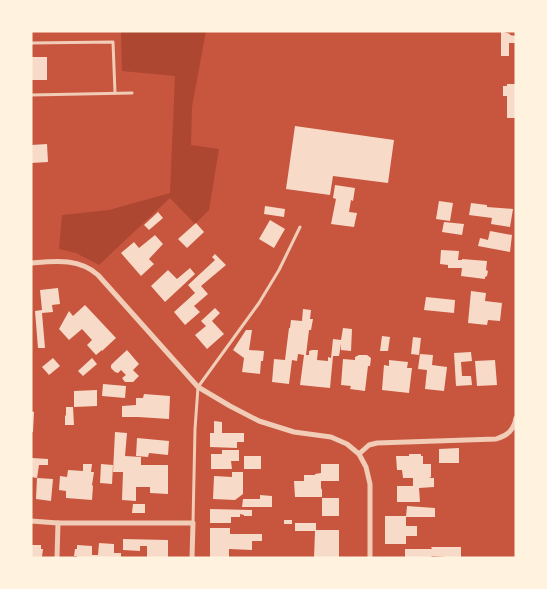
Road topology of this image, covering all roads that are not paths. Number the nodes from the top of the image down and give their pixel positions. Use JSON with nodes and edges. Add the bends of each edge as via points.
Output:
{"nodes":[{"id":1,"x":31,"y":43,"type":"edge"},
{"id":2,"x":115,"y":92,"type":"junction"},
{"id":3,"x":132,"y":93,"type":"dead end"},
{"id":4,"x":31,"y":95,"type":"edge"},
{"id":5,"x":300,"y":227,"type":"dead end"},
{"id":6,"x":31,"y":263,"type":"edge"},
{"id":7,"x":198,"y":387,"type":"junction"},
{"id":8,"x":516,"y":418,"type":"edge"},
{"id":9,"x":358,"y":454,"type":"junction"},
{"id":10,"x":31,"y":521,"type":"edge"},
{"id":11,"x":58,"y":523,"type":"junction"},
{"id":12,"x":193,"y":523,"type":"junction"},
{"id":13,"x":57,"y":558,"type":"edge"},
{"id":14,"x":192,"y":558,"type":"edge"},
{"id":15,"x":370,"y":558,"type":"edge"}],
"edges":[{"from":1,"to":2,"type":"lane","via":[[113,42]]},
{"from":2,"to":3,"type":"lane"},
{"from":2,"to":4,"type":"lane"},
{"from":5,"to":7,"type":"lane","via":[[259,303]]},
{"from":6,"to":7,"type":"street","via":[[70,261],[92,269]]},
{"from":7,"to":9,"type":"street","via":[[259,421],[294,432],[331,437],[347,444]]},
{"from":7,"to":12,"type":"lane"},
{"from":8,"to":9,"type":"street","via":[[509,433],[496,439],[377,442]]},
{"from":9,"to":15,"type":"street","via":[[366,467],[370,484]]},
{"from":10,"to":11,"type":"street"},
{"from":11,"to":12,"type":"street"},
{"from":11,"to":13,"type":"street"},
{"from":12,"to":14,"type":"street"}]}
